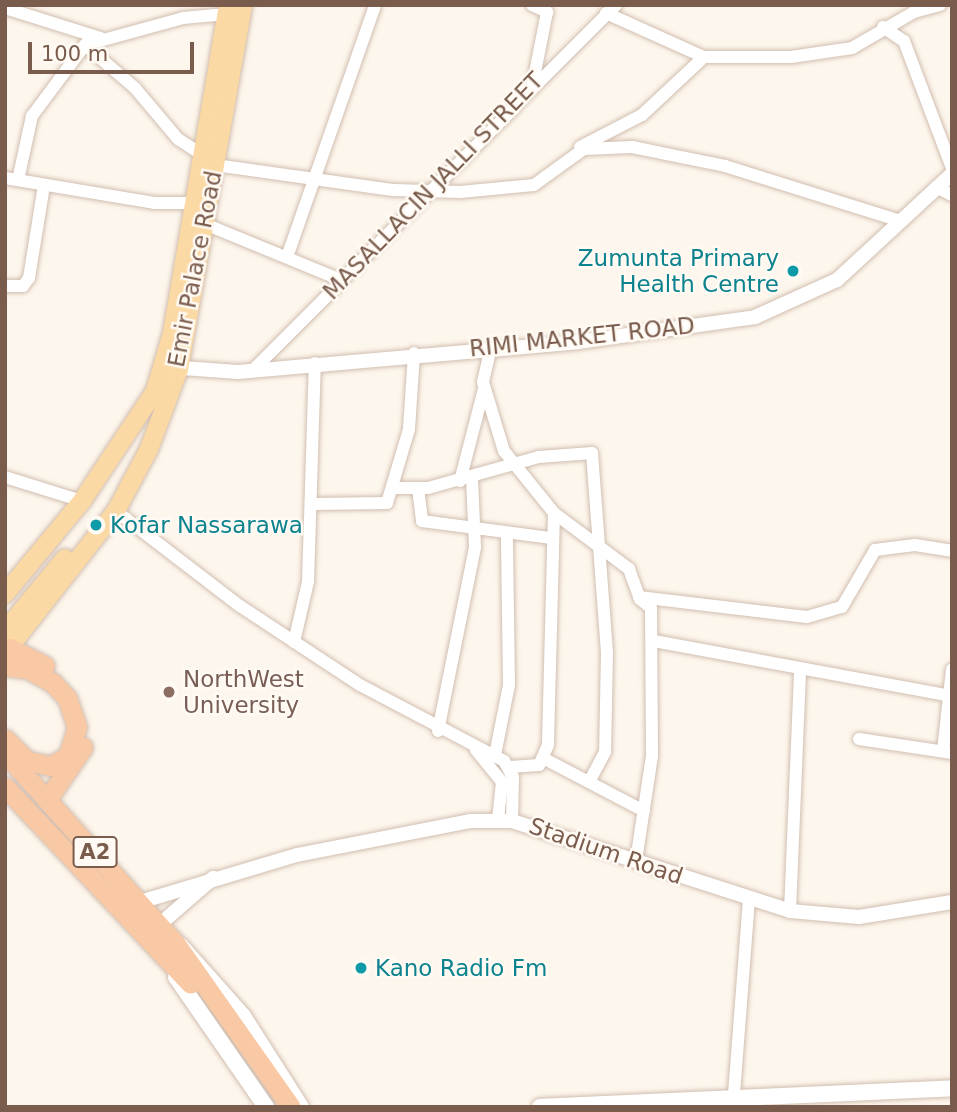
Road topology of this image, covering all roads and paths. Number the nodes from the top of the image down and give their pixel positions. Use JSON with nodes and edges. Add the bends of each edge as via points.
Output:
{"nodes":[{"id":1,"x":375,"y":5,"type":"edge"},
{"id":2,"x":532,"y":5,"type":"edge"},
{"id":3,"x":940,"y":5,"type":"edge"},
{"id":4,"x":5,"y":8,"type":"edge"},
{"id":5,"x":233,"y":8,"type":"edge"},
{"id":6,"x":918,"y":8,"type":"edge"},
{"id":7,"x":611,"y":9,"type":"edge"},
{"id":8,"x":883,"y":27,"type":"junction"},
{"id":9,"x":100,"y":38,"type":"junction"},
{"id":10,"x":85,"y":45,"type":"junction"},
{"id":11,"x":704,"y":57,"type":"junction"},
{"id":12,"x":533,"y":83,"type":"junction"},
{"id":13,"x":569,"y":156,"type":"junction"},
{"id":14,"x":209,"y":160,"type":"junction"},
{"id":15,"x":952,"y":168,"type":"edge"},
{"id":16,"x":952,"y":174,"type":"edge"},
{"id":17,"x":316,"y":176,"type":"junction"},
{"id":18,"x":12,"y":179,"type":"edge"},
{"id":19,"x":44,"y":185,"type":"junction"},
{"id":20,"x":936,"y":187,"type":"junction"},
{"id":21,"x":428,"y":192,"type":"junction"},
{"id":22,"x":952,"y":195,"type":"edge"},
{"id":23,"x":195,"y":203,"type":"junction"},
{"id":24,"x":900,"y":221,"type":"junction"},
{"id":25,"x":205,"y":224,"type":"junction"},
{"id":26,"x":288,"y":254,"type":"junction"},
{"id":27,"x":341,"y":280,"type":"junction"},
{"id":28,"x":5,"y":286,"type":"edge"},
{"id":29,"x":491,"y":348,"type":"junction"},
{"id":30,"x":414,"y":353,"type":"junction"},
{"id":31,"x":315,"y":363,"type":"junction"},
{"id":32,"x":172,"y":368,"type":"junction"},
{"id":33,"x":253,"y":370,"type":"junction"},
{"id":34,"x":485,"y":389,"type":"junction"},
{"id":35,"x":149,"y":418,"type":"junction"},
{"id":36,"x":513,"y":466,"type":"junction"},
{"id":37,"x":5,"y":477,"type":"edge"},
{"id":38,"x":466,"y":479,"type":"junction"},
{"id":39,"x":394,"y":488,"type":"junction"},
{"id":40,"x":418,"y":488,"type":"junction"},
{"id":41,"x":82,"y":501,"type":"junction"},
{"id":42,"x":313,"y":504,"type":"junction"},
{"id":43,"x":116,"y":511,"type":"junction"},
{"id":44,"x":554,"y":513,"type":"junction"},
{"id":45,"x":476,"y":530,"type":"junction"},
{"id":46,"x":507,"y":534,"type":"junction"},
{"id":47,"x":552,"y":538,"type":"junction"},
{"id":48,"x":600,"y":551,"type":"junction"},
{"id":49,"x":952,"y":551,"type":"edge"},
{"id":50,"x":639,"y":597,"type":"junction"},
{"id":51,"x":11,"y":606,"type":"edge"},
{"id":52,"x":654,"y":641,"type":"junction"},
{"id":53,"x":294,"y":642,"type":"junction"},
{"id":54,"x":6,"y":649,"type":"edge"},
{"id":55,"x":952,"y":669,"type":"edge"},
{"id":56,"x":800,"y":670,"type":"junction"},
{"id":57,"x":950,"y":695,"type":"edge"},
{"id":58,"x":438,"y":731,"type":"junction"},
{"id":59,"x":5,"y":739,"type":"edge"},
{"id":60,"x":859,"y":739,"type":"dead end"},
{"id":61,"x":470,"y":745,"type":"junction"},
{"id":62,"x":948,"y":752,"type":"edge"},
{"id":63,"x":5,"y":753,"type":"edge"},
{"id":64,"x":495,"y":755,"type":"junction"},
{"id":65,"x":543,"y":758,"type":"junction"},
{"id":66,"x":510,"y":767,"type":"junction"},
{"id":67,"x":589,"y":782,"type":"junction"},
{"id":68,"x":5,"y":787,"type":"edge"},
{"id":69,"x":47,"y":800,"type":"junction"},
{"id":70,"x":644,"y":811,"type":"junction"},
{"id":71,"x":505,"y":821,"type":"junction"},
{"id":72,"x":635,"y":860,"type":"junction"},
{"id":73,"x":217,"y":875,"type":"junction"},
{"id":74,"x":749,"y":900,"type":"junction"},
{"id":75,"x":140,"y":902,"type":"junction"},
{"id":76,"x":952,"y":902,"type":"edge"},
{"id":77,"x":790,"y":911,"type":"junction"},
{"id":78,"x":159,"y":925,"type":"junction"},
{"id":79,"x":173,"y":952,"type":"junction"},
{"id":80,"x":239,"y":1037,"type":"junction"},
{"id":81,"x":952,"y":1088,"type":"edge"},
{"id":82,"x":952,"y":1098,"type":"edge"},
{"id":83,"x":733,"y":1102,"type":"edge"},
{"id":84,"x":266,"y":1107,"type":"edge"},
{"id":85,"x":278,"y":1107,"type":"edge"},
{"id":86,"x":291,"y":1107,"type":"edge"},
{"id":87,"x":301,"y":1107,"type":"edge"},
{"id":88,"x":540,"y":1107,"type":"edge"},
{"id":89,"x":758,"y":1107,"type":"edge"}],
"edges":[{"from":1,"to":17,"type":"street"},
{"from":2,"to":12,"type":"street","via":[[547,12]]},
{"from":3,"to":6,"type":"street"},
{"from":4,"to":9,"type":"street"},
{"from":5,"to":9,"type":"street"},
{"from":5,"to":14,"type":"main road","name":"Emir Palace Road"},
{"from":6,"to":8,"type":"street"},
{"from":7,"to":11,"type":"street"},
{"from":7,"to":12,"type":"street","name":"MASALLACIN JALLI STREET"},
{"from":8,"to":11,"type":"street","via":[[852,48],[792,57]]},
{"from":8,"to":15,"type":"street","via":[[904,41]]},
{"from":9,"to":10,"type":"street"},
{"from":10,"to":14,"type":"street","via":[[135,88],[178,139]]},
{"from":10,"to":18,"type":"street","via":[[32,116]]},
{"from":11,"to":13,"type":"street","via":[[642,115]]},
{"from":12,"to":21,"type":"street","name":"MASALLACIN JALLI STREET"},
{"from":13,"to":21,"type":"street","via":[[534,185]]},
{"from":13,"to":24,"type":"street","via":[[594,148],[674,154]]},
{"from":14,"to":17,"type":"street"},
{"from":14,"to":23,"type":"main road","name":"Emir Palace Road"},
{"from":14,"to":25,"type":"main road","name":"Emir Palace Road"},
{"from":16,"to":20,"type":"street","name":"RIMI MARKET ROAD"},
{"from":17,"to":21,"type":"street"},
{"from":17,"to":26,"type":"street"},
{"from":18,"to":19,"type":"street"},
{"from":19,"to":23,"type":"street","via":[[154,203]]},
{"from":19,"to":28,"type":"street","via":[[29,278],[20,287]]},
{"from":20,"to":22,"type":"street"},
{"from":20,"to":24,"type":"street","name":"RIMI MARKET ROAD"},
{"from":21,"to":27,"type":"street","name":"MASALLACIN JALLI STREET"},
{"from":23,"to":32,"type":"main road","name":"Emir Palace Road"},
{"from":24,"to":29,"type":"street","name":"RIMI MARKET ROAD","via":[[837,280],[775,311],[578,342]]},
{"from":25,"to":26,"type":"street"},
{"from":25,"to":32,"type":"main road","name":"Emir Palace Road"},
{"from":26,"to":27,"type":"street"},
{"from":27,"to":33,"type":"street","name":"MASALLACIN JALLI STREET"},
{"from":29,"to":30,"type":"street","name":"RIMI MARKET ROAD"},
{"from":29,"to":34,"type":"street"},
{"from":30,"to":31,"type":"street","name":"RIMI MARKET ROAD"},
{"from":30,"to":39,"type":"street","via":[[409,429]]},
{"from":31,"to":33,"type":"street","name":"RIMI MARKET ROAD"},
{"from":31,"to":42,"type":"street"},
{"from":32,"to":33,"type":"street","name":"RIMI MARKET ROAD"},
{"from":32,"to":35,"type":"main road","name":"Emir Palace Road"},
{"from":34,"to":36,"type":"street"},
{"from":34,"to":38,"type":"street"},
{"from":35,"to":41,"type":"main road","name":"Emir Palace Road"},
{"from":35,"to":43,"type":"main road","name":"Emir Palace Road"},
{"from":35,"to":51,"type":"main road","via":[[99,516]]},
{"from":36,"to":38,"type":"street"},
{"from":36,"to":44,"type":"street"},
{"from":36,"to":48,"type":"street","via":[[592,453]]},
{"from":37,"to":41,"type":"street"},
{"from":38,"to":40,"type":"street"},
{"from":38,"to":45,"type":"street"},
{"from":39,"to":40,"type":"street"},
{"from":39,"to":42,"type":"street","via":[[380,506]]},
{"from":40,"to":45,"type":"street","via":[[418,519]]},
{"from":41,"to":51,"type":"main road","name":"Emir Palace Road"},
{"from":42,"to":53,"type":"street","via":[[308,582]]},
{"from":43,"to":53,"type":"street"},
{"from":43,"to":54,"type":"main road","name":"Emir Palace Road"},
{"from":44,"to":47,"type":"street"},
{"from":44,"to":48,"type":"street"},
{"from":45,"to":46,"type":"street"},
{"from":45,"to":58,"type":"street"},
{"from":46,"to":47,"type":"street"},
{"from":46,"to":64,"type":"street","via":[[509,685]]},
{"from":47,"to":65,"type":"street","via":[[553,698]]},
{"from":48,"to":50,"type":"street","via":[[634,574]]},
{"from":48,"to":67,"type":"street","via":[[606,736],[601,764]]},
{"from":49,"to":50,"type":"street","via":[[915,545],[875,550],[842,607],[807,617]]},
{"from":50,"to":52,"type":"street","via":[[651,608]]},
{"from":51,"to":54,"type":"main road"},
{"from":52,"to":56,"type":"street"},
{"from":52,"to":70,"type":"street","via":[[652,756]]},
{"from":53,"to":58,"type":"street"},
{"from":54,"to":59,"type":"highway","via":[[67,698],[77,727],[68,756],[51,766],[27,761]]},
{"from":54,"to":69,"type":"highway","via":[[72,687],[83,715],[79,760]]},
{"from":55,"to":57,"type":"street"},
{"from":56,"to":57,"type":"street"},
{"from":56,"to":77,"type":"street"},
{"from":57,"to":62,"type":"street"},
{"from":58,"to":61,"type":"street"},
{"from":60,"to":62,"type":"street"},
{"from":61,"to":64,"type":"street"},
{"from":61,"to":71,"type":"street","via":[[502,782]]},
{"from":63,"to":69,"type":"highway","number":"A2"},
{"from":64,"to":66,"type":"street"},
{"from":65,"to":66,"type":"street","via":[[535,766]]},
{"from":65,"to":67,"type":"street"},
{"from":66,"to":71,"type":"street"},
{"from":67,"to":70,"type":"street"},
{"from":68,"to":79,"type":"highway","number":"A2"},
{"from":69,"to":75,"type":"highway","number":"A2"},
{"from":70,"to":72,"type":"street"},
{"from":71,"to":72,"type":"street","name":"Stadium Road"},
{"from":71,"to":73,"type":"street","name":"Stadium Road","via":[[443,826]]},
{"from":72,"to":74,"type":"street","name":"Stadium Road"},
{"from":73,"to":75,"type":"street","name":"Stadium Road"},
{"from":73,"to":78,"type":"street","name":"Stadium Road"},
{"from":74,"to":77,"type":"street","name":"Stadium Road"},
{"from":74,"to":83,"type":"street"},
{"from":75,"to":78,"type":"highway","number":"A2"},
{"from":76,"to":77,"type":"street","name":"Stadium Road","via":[[859,916]]},
{"from":78,"to":79,"type":"highway","number":"A2"},
{"from":79,"to":80,"type":"highway","number":"A2"},
{"from":79,"to":84,"type":"main road","number":"A2"},
{"from":79,"to":87,"type":"main road","number":"A2","via":[[201,961],[243,1016]]},
{"from":80,"to":85,"type":"highway","number":"A2"},
{"from":80,"to":86,"type":"highway","number":"A2"},
{"from":81,"to":83,"type":"main road"},
{"from":82,"to":89,"type":"main road"},
{"from":83,"to":88,"type":"main road"}]}
